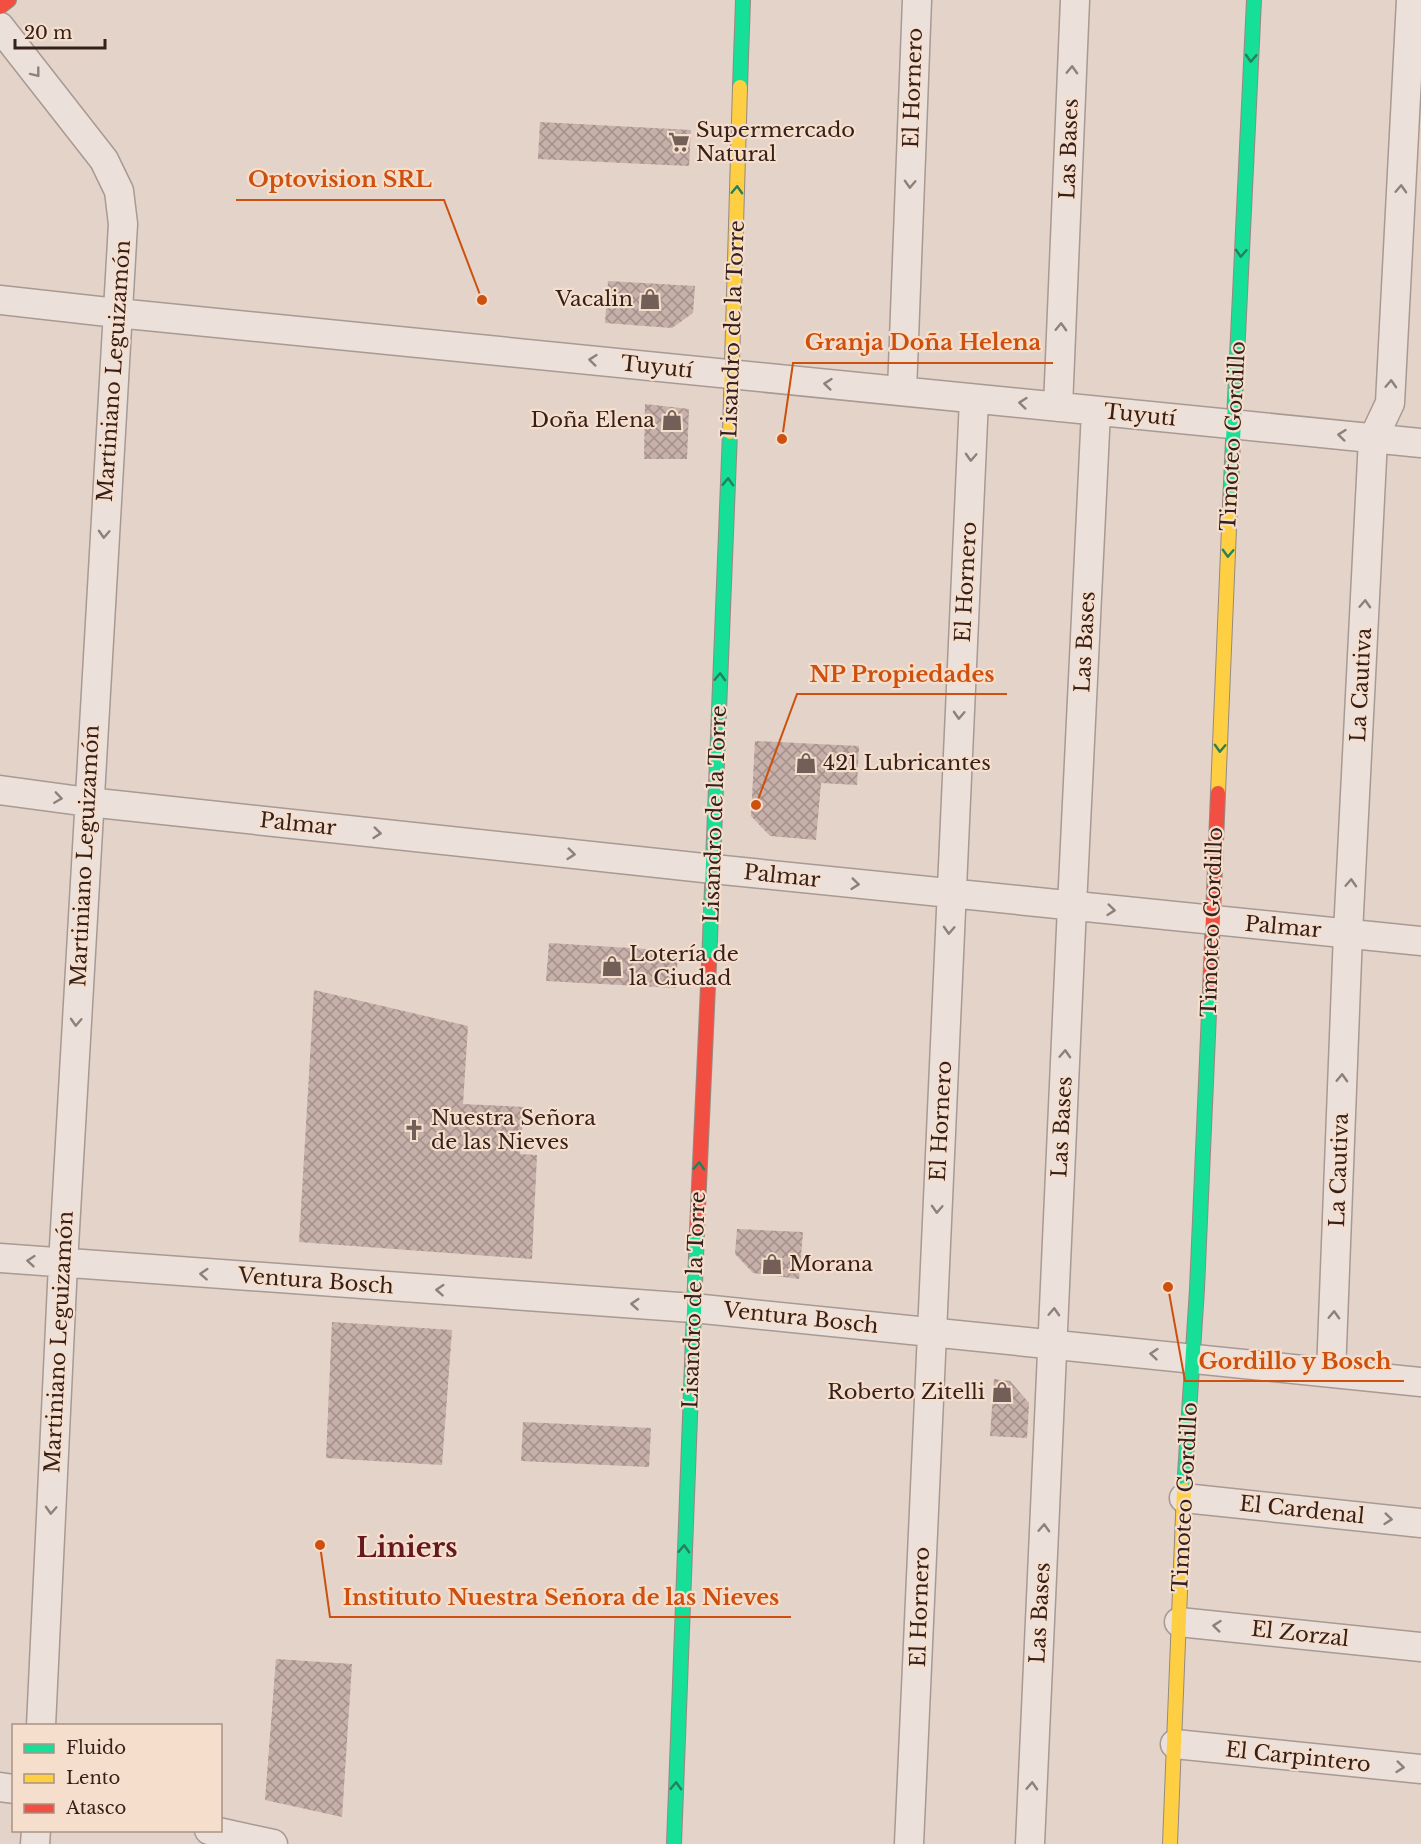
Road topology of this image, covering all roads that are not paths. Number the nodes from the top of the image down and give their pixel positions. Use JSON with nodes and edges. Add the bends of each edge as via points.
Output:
{"nodes":[{"id":1,"x":9,"y":0,"type":"edge"},
{"id":2,"x":743,"y":0,"type":"edge"},
{"id":3,"x":917,"y":0,"type":"edge"},
{"id":4,"x":1075,"y":0,"type":"edge"},
{"id":5,"x":1254,"y":0,"type":"edge"},
{"id":6,"x":1411,"y":0,"type":"edge"},
{"id":7,"x":0,"y":7,"type":"edge"},
{"id":8,"x":0,"y":27,"type":"edge"},
{"id":9,"x":0,"y":300,"type":"edge"},
{"id":10,"x":117,"y":313,"type":"junction"},
{"id":11,"x":732,"y":374,"type":"junction"},
{"id":12,"x":902,"y":391,"type":"junction"},
{"id":13,"x":974,"y":399,"type":"junction"},
{"id":14,"x":1058,"y":407,"type":"junction"},
{"id":15,"x":1096,"y":411,"type":"junction"},
{"id":16,"x":1233,"y":424,"type":"junction"},
{"id":17,"x":1373,"y":438,"type":"junction"},
{"id":18,"x":1421,"y":443,"type":"edge"},
{"id":19,"x":0,"y":790,"type":"edge"},
{"id":20,"x":88,"y":802,"type":"junction"},
{"id":21,"x":713,"y":869,"type":"junction"},
{"id":22,"x":951,"y":894,"type":"junction"},
{"id":23,"x":1072,"y":906,"type":"junction"},
{"id":24,"x":1212,"y":920,"type":"junction"},
{"id":25,"x":1348,"y":933,"type":"junction"},
{"id":26,"x":1421,"y":941,"type":"edge"},
{"id":27,"x":0,"y":1258,"type":"edge"},
{"id":28,"x":63,"y":1264,"type":"junction"},
{"id":29,"x":693,"y":1308,"type":"junction"},
{"id":30,"x":931,"y":1331,"type":"junction"},
{"id":31,"x":1052,"y":1345,"type":"junction"},
{"id":32,"x":1192,"y":1358,"type":"junction"},
{"id":33,"x":1331,"y":1373,"type":"junction"},
{"id":34,"x":1421,"y":1382,"type":"edge"},
{"id":35,"x":1184,"y":1498,"type":"junction"},
{"id":36,"x":1421,"y":1522,"type":"edge"},
{"id":37,"x":1179,"y":1622,"type":"junction"},
{"id":38,"x":1421,"y":1647,"type":"edge"},
{"id":39,"x":41,"y":1724,"type":"edge"},
{"id":40,"x":1175,"y":1744,"type":"junction"},
{"id":41,"x":1421,"y":1769,"type":"edge"},
{"id":42,"x":218,"y":1832,"type":"edge"},
{"id":43,"x":273,"y":1844,"type":"edge"},
{"id":44,"x":674,"y":1844,"type":"edge"},
{"id":45,"x":909,"y":1844,"type":"edge"},
{"id":46,"x":1030,"y":1844,"type":"edge"},
{"id":47,"x":1170,"y":1844,"type":"edge"}],
"edges":[{"from":1,"to":7,"type":"street"},
{"from":11,"to":2,"type":"street","name":"Lisandro de la Torre","one_way":true},
{"from":3,"to":12,"type":"street","name":"El Hornero","one_way":true},
{"from":14,"to":4,"type":"street","name":"Las Bases","one_way":true},
{"from":5,"to":16,"type":"street","name":"Timoteo Gordillo","one_way":true},
{"from":17,"to":6,"type":"street","name":"La Cautiva","one_way":true,"via":[[1390,403]]},
{"from":8,"to":10,"type":"street","name":"Martiniano Leguizamón","one_way":true,"via":[[104,160],[119,191],[123,224]]},
{"from":9,"to":10,"type":"street","name":"Tuyutí"},
{"from":11,"to":10,"type":"street","name":"Tuyutí","one_way":true},
{"from":10,"to":20,"type":"street","name":"Martiniano Leguizamón","one_way":true},
{"from":12,"to":11,"type":"street","name":"Tuyutí","one_way":true},
{"from":21,"to":11,"type":"street","name":"Lisandro de la Torre","one_way":true},
{"from":12,"to":13,"type":"street","name":"Tuyutí"},
{"from":14,"to":13,"type":"street","name":"Tuyutí","one_way":true},
{"from":13,"to":22,"type":"street","name":"El Hornero","one_way":true},
{"from":14,"to":15,"type":"street","name":"Tuyutí"},
{"from":15,"to":16,"type":"street","name":"Tuyutí"},
{"from":15,"to":23,"type":"street","name":"Las Bases"},
{"from":17,"to":16,"type":"street","name":"Tuyutí","one_way":true},
{"from":16,"to":24,"type":"street","name":"Timoteo Gordillo","one_way":true},
{"from":17,"to":18,"type":"street","name":"Tuyutí"},
{"from":25,"to":17,"type":"street","name":"La Cautiva","one_way":true},
{"from":19,"to":20,"type":"street","name":"Palmar","one_way":true},
{"from":20,"to":21,"type":"street","name":"Palmar","one_way":true},
{"from":20,"to":28,"type":"street","name":"Martiniano Leguizamón","one_way":true},
{"from":21,"to":22,"type":"street","name":"Palmar","one_way":true},
{"from":29,"to":21,"type":"street","name":"Lisandro de la Torre","one_way":true},
{"from":22,"to":23,"type":"street","name":"Palmar"},
{"from":22,"to":30,"type":"street","name":"El Hornero","one_way":true},
{"from":23,"to":24,"type":"street","name":"Palmar","one_way":true},
{"from":31,"to":23,"type":"street","name":"Las Bases","one_way":true},
{"from":24,"to":25,"type":"street","name":"Palmar"},
{"from":24,"to":32,"type":"street","name":"Timoteo Gordillo"},
{"from":25,"to":26,"type":"street","name":"Palmar"},
{"from":33,"to":25,"type":"street","name":"La Cautiva","one_way":true},
{"from":28,"to":27,"type":"street","name":"Ventura Bosch","one_way":true},
{"from":29,"to":28,"type":"street","name":"Ventura Bosch","one_way":true},
{"from":28,"to":39,"type":"street","name":"Martiniano Leguizamón","one_way":true},
{"from":29,"to":30,"type":"street","name":"Ventura Bosch"},
{"from":44,"to":29,"type":"street","name":"Lisandro de la Torre","one_way":true},
{"from":30,"to":31,"type":"street","name":"Ventura Bosch"},
{"from":30,"to":45,"type":"street","name":"El Hornero"},
{"from":32,"to":31,"type":"street","name":"Ventura Bosch","one_way":true},
{"from":46,"to":31,"type":"street","name":"Las Bases","one_way":true},
{"from":32,"to":33,"type":"street","name":"Ventura Bosch"},
{"from":32,"to":35,"type":"street","name":"Timoteo Gordillo"},
{"from":33,"to":34,"type":"street","name":"Ventura Bosch"},
{"from":35,"to":36,"type":"street","name":"El Cardenal","one_way":true},
{"from":35,"to":37,"type":"street","name":"Timoteo Gordillo"},
{"from":38,"to":37,"type":"street","name":"El Zorzal","one_way":true},
{"from":37,"to":40,"type":"street","name":"Timoteo Gordillo"},
{"from":40,"to":41,"type":"street","name":"El Carpintero","one_way":true},
{"from":40,"to":47,"type":"street","name":"Timoteo Gordillo"},
{"from":42,"to":43,"type":"street"}]}
